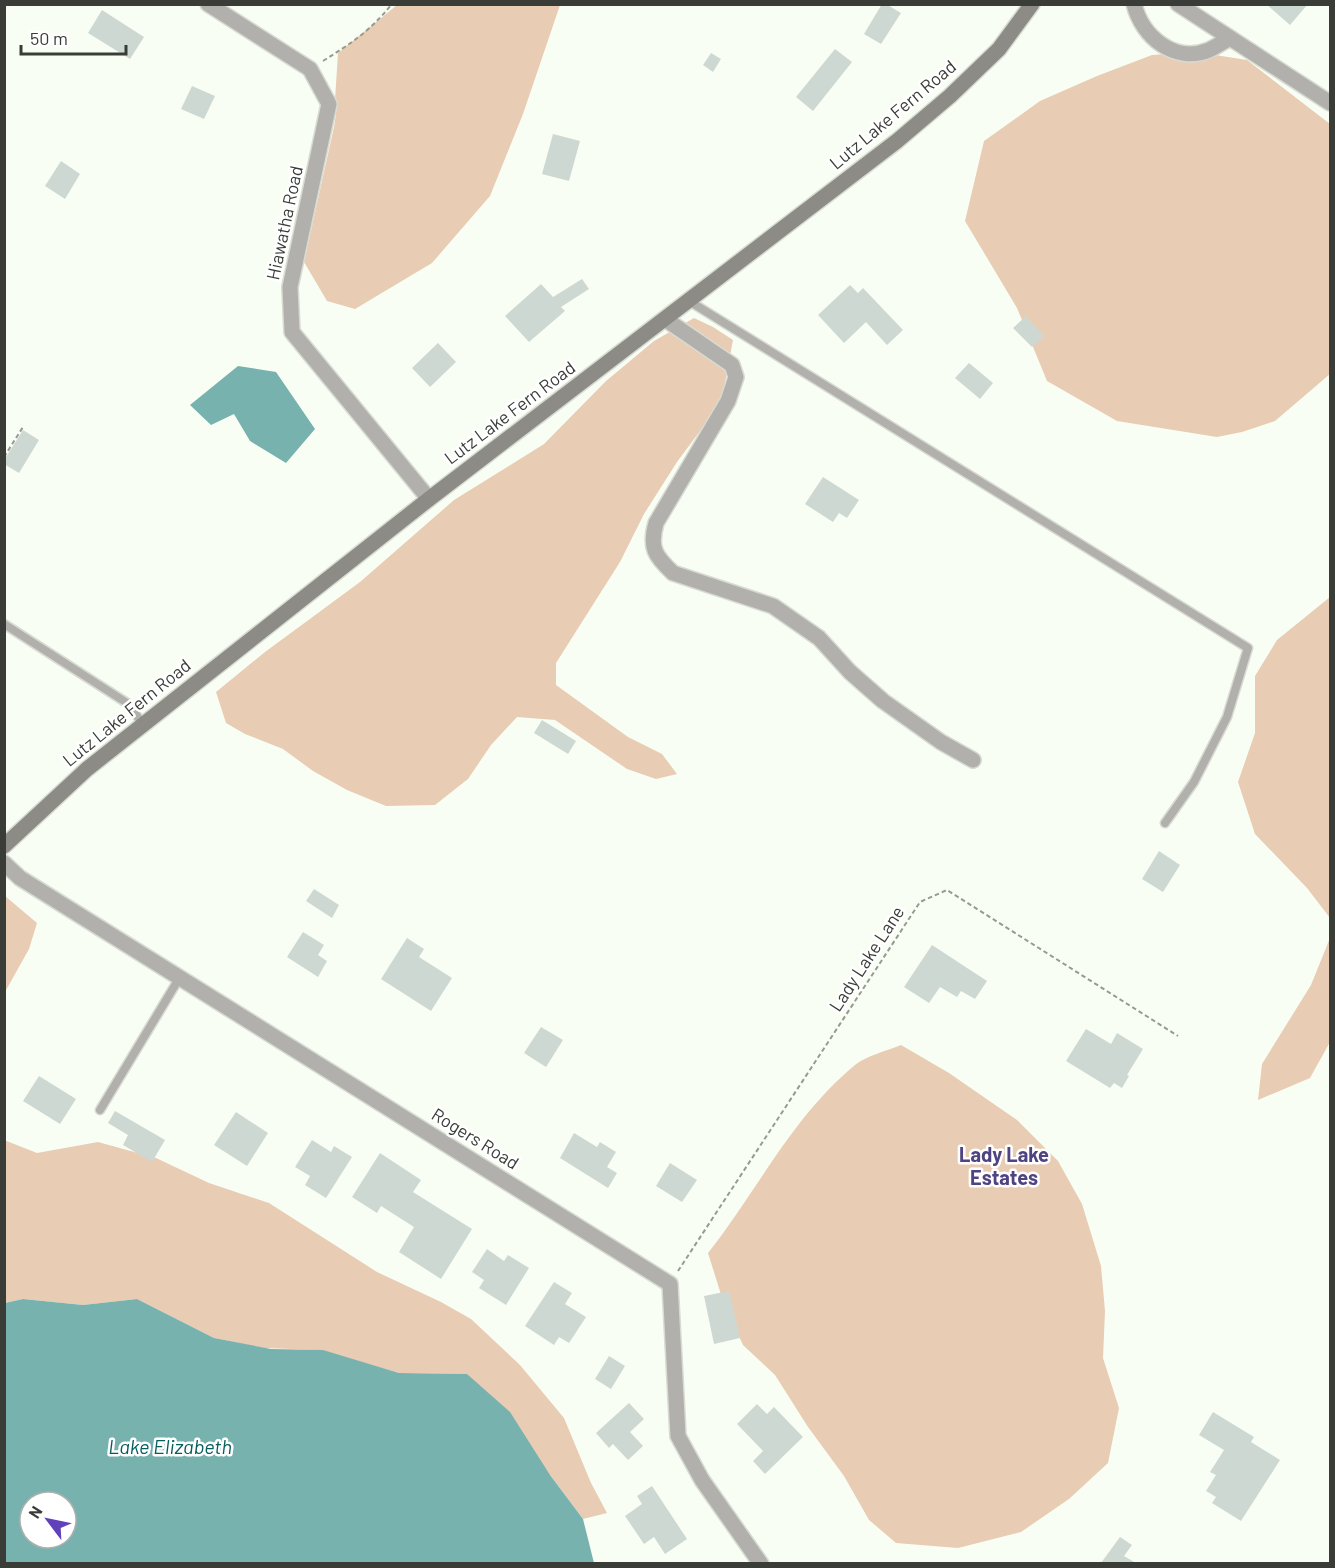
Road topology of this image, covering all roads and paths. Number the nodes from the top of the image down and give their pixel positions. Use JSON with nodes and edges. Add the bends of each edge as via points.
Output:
{"nodes":[{"id":1,"x":208,"y":4,"type":"edge"},
{"id":2,"x":392,"y":4,"type":"edge"},
{"id":3,"x":1032,"y":4,"type":"edge"},
{"id":4,"x":1134,"y":4,"type":"edge"},
{"id":5,"x":1178,"y":4,"type":"edge"},
{"id":6,"x":1230,"y":38,"type":"junction"},
{"id":7,"x":310,"y":69,"type":"junction"},
{"id":8,"x":1330,"y":103,"type":"edge"},
{"id":9,"x":689,"y":301,"type":"junction"},
{"id":10,"x":665,"y":319,"type":"junction"},
{"id":11,"x":23,"y":427,"type":"dead end"},
{"id":12,"x":4,"y":457,"type":"edge"},
{"id":13,"x":429,"y":499,"type":"junction"},
{"id":14,"x":4,"y":624,"type":"edge"},
{"id":15,"x":143,"y":724,"type":"junction"},
{"id":16,"x":973,"y":760,"type":"dead end"},
{"id":17,"x":1166,"y":823,"type":"dead end"},
{"id":18,"x":4,"y":846,"type":"edge"},
{"id":19,"x":4,"y":862,"type":"edge"},
{"id":20,"x":180,"y":977,"type":"junction"},
{"id":21,"x":1178,"y":1036,"type":"dead end"},
{"id":22,"x":100,"y":1110,"type":"dead end"},
{"id":23,"x":670,"y":1284,"type":"junction"},
{"id":24,"x":761,"y":1563,"type":"edge"}],
"edges":[{"from":1,"to":7,"type":"street","name":"Hiawatha Road"},
{"from":2,"to":7,"type":"path","via":[[353,43]]},
{"from":3,"to":9,"type":"main road","name":"Lutz Lake Fern Road","via":[[999,49],[950,96]]},
{"from":4,"to":6,"type":"street","via":[[1138,18],[1162,46],[1187,54],[1210,50]]},
{"from":5,"to":6,"type":"street"},
{"from":6,"to":8,"type":"street"},
{"from":7,"to":13,"type":"street","name":"Hiawatha Road","via":[[329,104],[290,287],[292,332]]},
{"from":9,"to":10,"type":"main road","name":"Lutz Lake Fern Road"},
{"from":9,"to":17,"type":"lane","via":[[1248,648],[1227,717],[1194,782]]},
{"from":10,"to":13,"type":"main road","name":"Lutz Lake Fern Road"},
{"from":10,"to":16,"type":"street","via":[[732,365],[736,377],[728,401],[656,523],[652,538],[661,562],[673,573],[773,606],[819,638],[884,701]]},
{"from":11,"to":12,"type":"path"},
{"from":13,"to":15,"type":"main road","name":"Lutz Lake Fern Road"},
{"from":14,"to":15,"type":"lane","via":[[127,703]]},
{"from":15,"to":18,"type":"main road","name":"Lutz Lake Fern Road","via":[[87,768]]},
{"from":19,"to":20,"type":"street","name":"Rogers Road","via":[[20,878]]},
{"from":20,"to":22,"type":"lane"},
{"from":20,"to":23,"type":"street","name":"Rogers Road"},
{"from":21,"to":23,"type":"path","name":"Lady Lake Lane","via":[[947,890],[920,902]]},
{"from":23,"to":24,"type":"street","via":[[678,1436],[702,1480]]}]}
